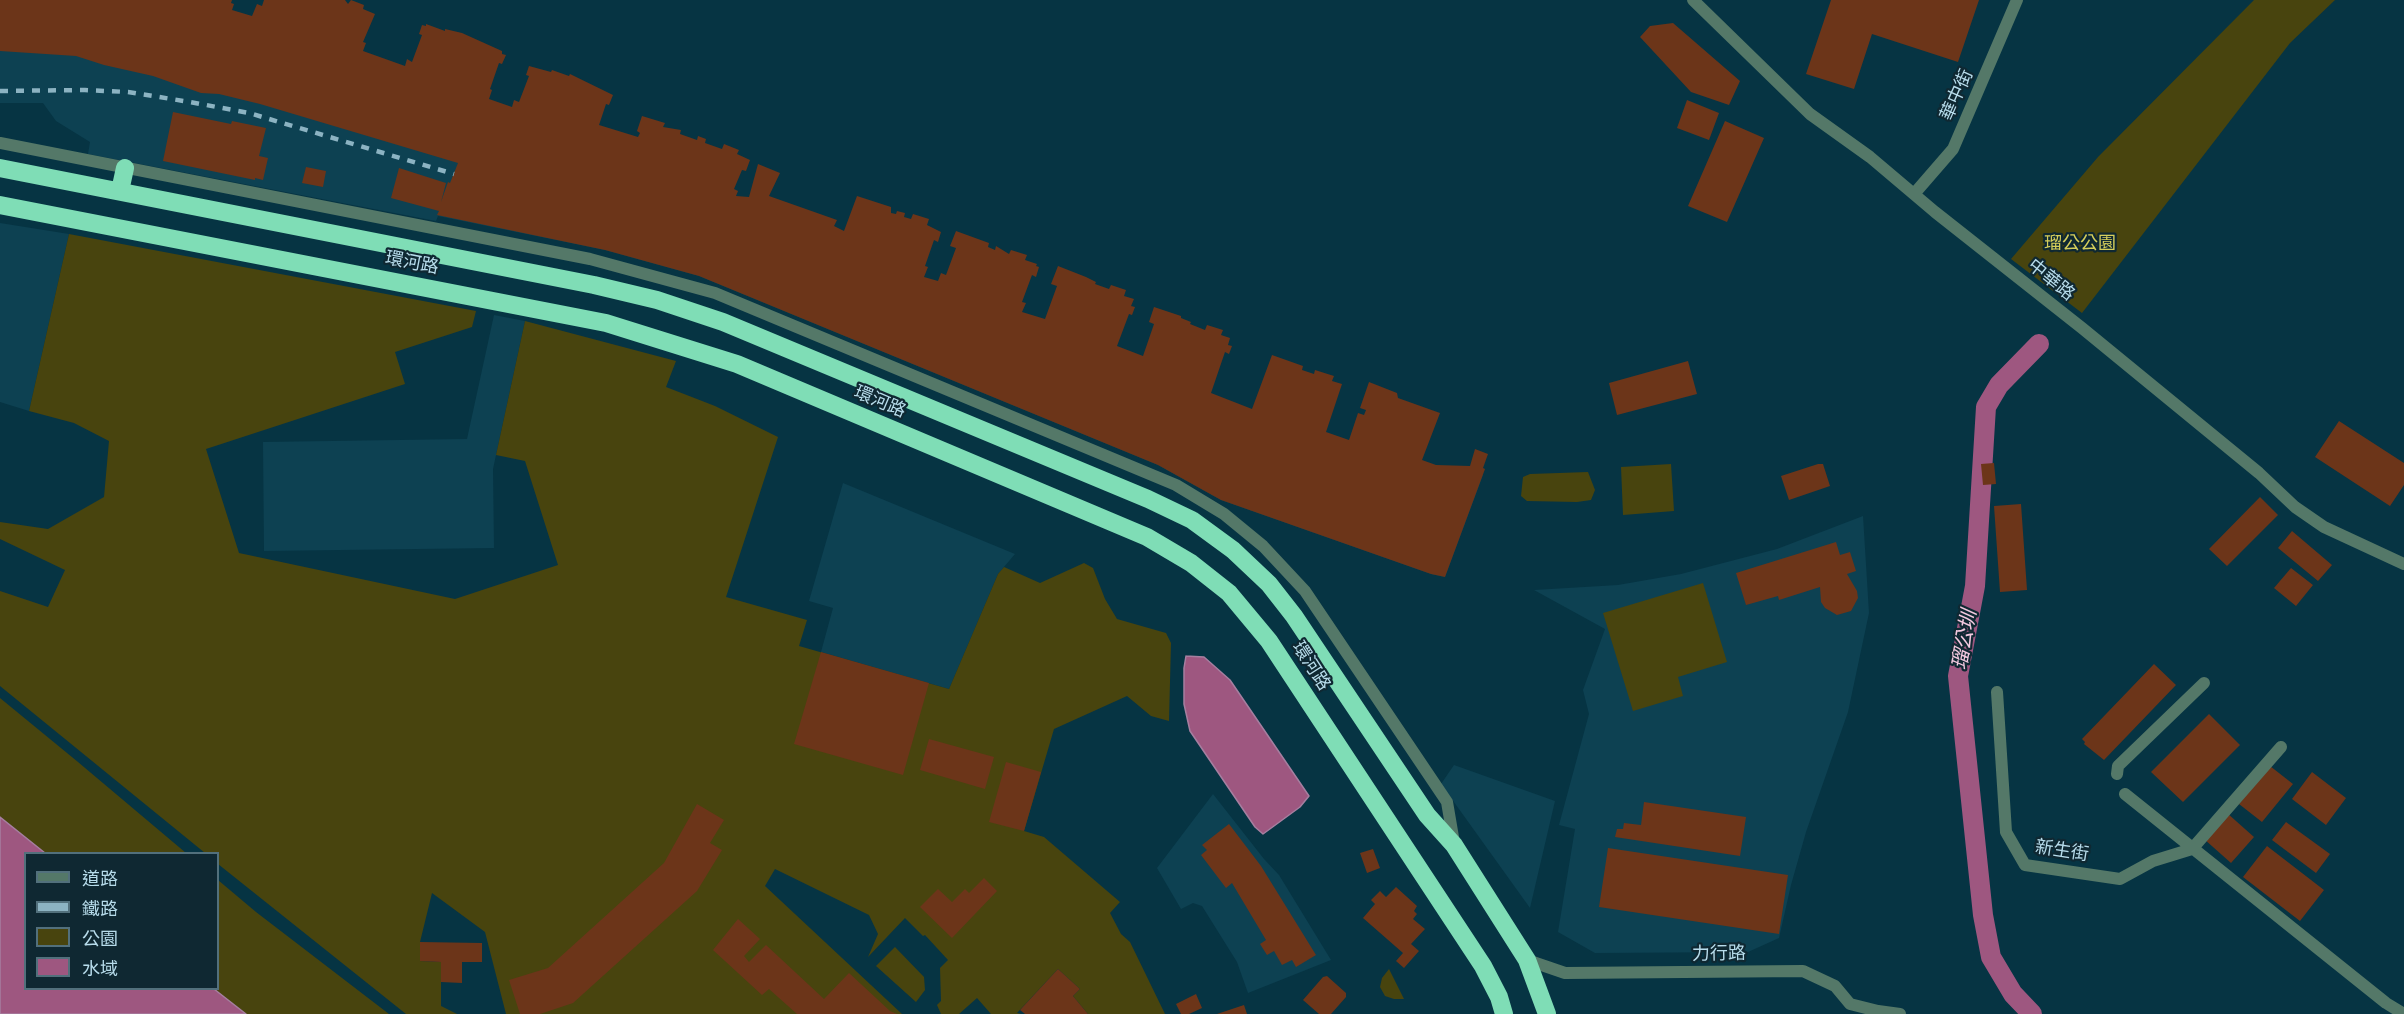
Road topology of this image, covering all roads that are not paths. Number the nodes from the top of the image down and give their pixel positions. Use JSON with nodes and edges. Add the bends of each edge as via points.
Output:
{"nodes":[{"id":1,"x":1693,"y":0,"type":"edge"},
{"id":2,"x":2017,"y":0,"type":"edge"},
{"id":3,"x":0,"y":143,"type":"edge"},
{"id":4,"x":0,"y":168,"type":"edge"},
{"id":5,"x":125,"y":168,"type":"junction"},
{"id":6,"x":120,"y":191,"type":"junction"},
{"id":7,"x":1914,"y":194,"type":"junction"},
{"id":8,"x":0,"y":205,"type":"edge"},
{"id":9,"x":2404,"y":564,"type":"edge"},
{"id":10,"x":2204,"y":682,"type":"dead end"},
{"id":11,"x":1997,"y":692,"type":"dead end"},
{"id":12,"x":2281,"y":747,"type":"dead end"},
{"id":13,"x":2117,"y":774,"type":"dead end"},
{"id":14,"x":2126,"y":794,"type":"dead end"},
{"id":15,"x":1454,"y":845,"type":"junction"},
{"id":16,"x":2192,"y":849,"type":"junction"},
{"id":17,"x":1527,"y":960,"type":"junction"},
{"id":18,"x":1504,"y":1014,"type":"edge"},
{"id":19,"x":1547,"y":1014,"type":"edge"},
{"id":20,"x":1900,"y":1014,"type":"edge"},
{"id":21,"x":2404,"y":1014,"type":"edge"}],
"edges":[{"from":1,"to":7,"type":"street","name":"中華路","via":[[1810,114]]},
{"from":2,"to":7,"type":"street","name":"華中街","via":[[1953,149]]},
{"from":3,"to":5,"type":"street","name":"環河路"},
{"from":4,"to":6,"type":"highway","name":"環河路"},
{"from":5,"to":6,"type":"highway"},
{"from":5,"to":15,"type":"street","name":"環河路","via":[[590,259],[715,293],[1176,485],[1224,514],[1263,546],[1305,591],[1447,802]]},
{"from":6,"to":15,"type":"highway","name":"環河路","via":[[657,300],[723,322],[1192,520],[1233,550],[1275,592],[1427,815]]},
{"from":7,"to":9,"type":"street","name":"中華路","via":[[2259,473],[2295,507],[2324,527]]},
{"from":8,"to":18,"type":"highway","name":"環河路","via":[[606,323],[737,364],[1147,537],[1191,563],[1229,593],[1269,641],[1484,966]]},
{"from":10,"to":13,"type":"street","via":[[2118,766]]},
{"from":11,"to":16,"type":"street","name":"新生街","via":[[2006,832],[2025,865],[2120,879],[2153,861]]},
{"from":12,"to":16,"type":"street"},
{"from":14,"to":16,"type":"street"},
{"from":15,"to":17,"type":"highway","name":"環河路"},
{"from":16,"to":21,"type":"street"},
{"from":17,"to":19,"type":"highway","name":"環河路"},
{"from":17,"to":20,"type":"street","name":"力行路","via":[[1565,973],[1803,971],[1836,986],[1850,1004]]}]}
